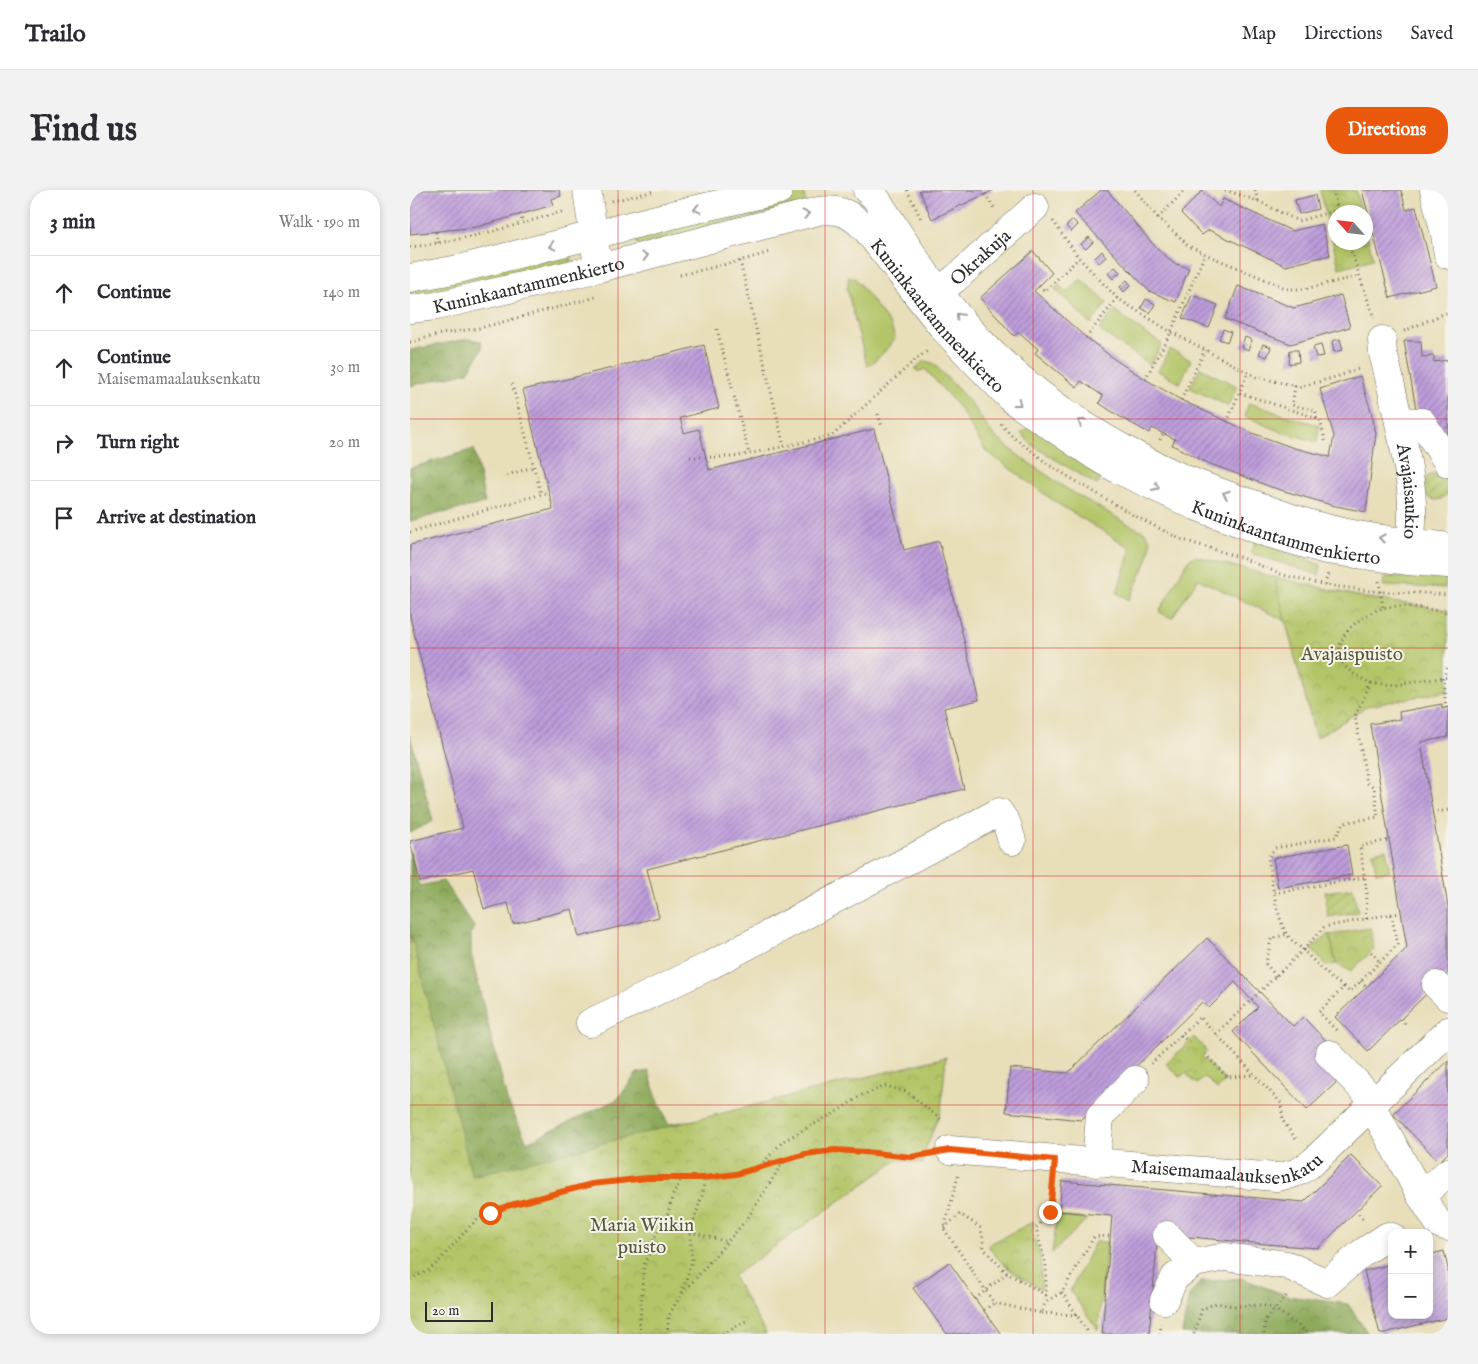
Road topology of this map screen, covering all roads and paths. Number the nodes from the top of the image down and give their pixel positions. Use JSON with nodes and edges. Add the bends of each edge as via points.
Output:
{"nodes":[{"id":1,"x":779,"y":190,"type":"edge"},
{"id":2,"x":867,"y":190,"type":"edge"},
{"id":3,"x":907,"y":190,"type":"edge"},
{"id":4,"x":1135,"y":190,"type":"edge"},
{"id":5,"x":1185,"y":190,"type":"edge"},
{"id":6,"x":1225,"y":190,"type":"edge"},
{"id":7,"x":1255,"y":190,"type":"edge"},
{"id":8,"x":1333,"y":190,"type":"edge"},
{"id":9,"x":1434,"y":190,"type":"edge"},
{"id":10,"x":654,"y":192,"type":"dead end"},
{"id":11,"x":986,"y":194,"type":"dead end"},
{"id":12,"x":588,"y":198,"type":"edge"},
{"id":13,"x":847,"y":201,"type":"edge"},
{"id":14,"x":1258,"y":201,"type":"junction"},
{"id":15,"x":1337,"y":205,"type":"edge"},
{"id":16,"x":1035,"y":207,"type":"joint"},
{"id":17,"x":994,"y":208,"type":"dead end"},
{"id":18,"x":520,"y":214,"type":"dead end"},
{"id":19,"x":1328,"y":214,"type":"edge"},
{"id":20,"x":1158,"y":218,"type":"junction"},
{"id":21,"x":524,"y":223,"type":"junction"},
{"id":22,"x":924,"y":225,"type":"dead end"},
{"id":23,"x":436,"y":232,"type":"dead end"},
{"id":24,"x":594,"y":236,"type":"junction"},
{"id":25,"x":438,"y":243,"type":"junction"},
{"id":26,"x":410,"y":247,"type":"edge"},
{"id":27,"x":1351,"y":250,"type":"edge"},
{"id":28,"x":773,"y":251,"type":"dead end"},
{"id":29,"x":1205,"y":254,"type":"junction"},
{"id":30,"x":1448,"y":255,"type":"edge"},
{"id":31,"x":1079,"y":258,"type":"junction"},
{"id":32,"x":740,"y":261,"type":"junction"},
{"id":33,"x":598,"y":268,"type":"junction"},
{"id":34,"x":1359,"y":276,"type":"junction"},
{"id":35,"x":673,"y":277,"type":"dead end"},
{"id":36,"x":410,"y":278,"type":"edge"},
{"id":37,"x":1039,"y":286,"type":"dead end"},
{"id":38,"x":598,"y":296,"type":"dead end"},
{"id":39,"x":930,"y":297,"type":"junction"},
{"id":40,"x":1118,"y":298,"type":"junction"},
{"id":41,"x":410,"y":309,"type":"edge"},
{"id":42,"x":1448,"y":312,"type":"edge"},
{"id":43,"x":717,"y":329,"type":"dead end"},
{"id":44,"x":1172,"y":332,"type":"junction"},
{"id":45,"x":1086,"y":338,"type":"dead end"},
{"id":46,"x":410,"y":342,"type":"edge"},
{"id":47,"x":934,"y":346,"type":"dead end"},
{"id":48,"x":1205,"y":350,"type":"junction"},
{"id":49,"x":1383,"y":350,"type":"junction"},
{"id":50,"x":1248,"y":372,"type":"junction"},
{"id":51,"x":1145,"y":379,"type":"dead end"},
{"id":52,"x":512,"y":384,"type":"dead end"},
{"id":53,"x":1295,"y":386,"type":"junction"},
{"id":54,"x":1240,"y":393,"type":"junction"},
{"id":55,"x":1181,"y":400,"type":"dead end"},
{"id":56,"x":878,"y":414,"type":"dead end"},
{"id":57,"x":1316,"y":418,"type":"junction"},
{"id":58,"x":1398,"y":421,"type":"junction"},
{"id":59,"x":1228,"y":422,"type":"dead end"},
{"id":60,"x":882,"y":427,"type":"dead end"},
{"id":61,"x":1326,"y":444,"type":"dead end"},
{"id":62,"x":784,"y":446,"type":"junction"},
{"id":63,"x":749,"y":454,"type":"junction"},
{"id":64,"x":690,"y":457,"type":"dead end"},
{"id":65,"x":1448,"y":463,"type":"edge"},
{"id":66,"x":534,"y":467,"type":"junction"},
{"id":67,"x":507,"y":475,"type":"dead end"},
{"id":68,"x":549,"y":492,"type":"dead end"},
{"id":69,"x":541,"y":494,"type":"junction"},
{"id":70,"x":410,"y":532,"type":"edge"},
{"id":71,"x":1410,"y":545,"type":"junction"},
{"id":72,"x":1448,"y":546,"type":"edge"},
{"id":73,"x":1448,"y":564,"type":"edge"},
{"id":74,"x":1381,"y":592,"type":"dead end"},
{"id":75,"x":1383,"y":608,"type":"junction"},
{"id":76,"x":1448,"y":613,"type":"edge"},
{"id":77,"x":1448,"y":666,"type":"edge"},
{"id":78,"x":1448,"y":677,"type":"edge"},
{"id":79,"x":1443,"y":678,"type":"junction"},
{"id":80,"x":1371,"y":683,"type":"junction"},
{"id":81,"x":1446,"y":694,"type":"edge"},
{"id":82,"x":1446,"y":708,"type":"dead end"},
{"id":83,"x":1448,"y":810,"type":"edge"},
{"id":84,"x":1432,"y":813,"type":"dead end"},
{"id":85,"x":1389,"y":840,"type":"dead end"},
{"id":86,"x":1012,"y":841,"type":"dead end"},
{"id":87,"x":1365,"y":877,"type":"junction"},
{"id":88,"x":1274,"y":893,"type":"junction"},
{"id":89,"x":1401,"y":913,"type":"dead end"},
{"id":90,"x":1391,"y":914,"type":"junction"},
{"id":91,"x":1366,"y":919,"type":"junction"},
{"id":92,"x":1287,"y":934,"type":"junction"},
{"id":93,"x":1303,"y":950,"type":"junction"},
{"id":94,"x":1371,"y":952,"type":"dead end"},
{"id":95,"x":1380,"y":962,"type":"junction"},
{"id":96,"x":1276,"y":976,"type":"junction"},
{"id":97,"x":1361,"y":981,"type":"junction"},
{"id":98,"x":1344,"y":987,"type":"junction"},
{"id":99,"x":1367,"y":987,"type":"dead end"},
{"id":100,"x":1400,"y":1019,"type":"dead end"},
{"id":101,"x":590,"y":1023,"type":"dead end"},
{"id":102,"x":1407,"y":1026,"type":"dead end"},
{"id":103,"x":1448,"y":1031,"type":"edge"},
{"id":104,"x":1216,"y":1034,"type":"junction"},
{"id":105,"x":1181,"y":1035,"type":"junction"},
{"id":106,"x":1189,"y":1042,"type":"dead end"},
{"id":107,"x":1333,"y":1043,"type":"joint"},
{"id":108,"x":1161,"y":1054,"type":"dead end"},
{"id":109,"x":1205,"y":1054,"type":"dead end"},
{"id":110,"x":1255,"y":1075,"type":"junction"},
{"id":111,"x":1135,"y":1080,"type":"dead end"},
{"id":112,"x":1372,"y":1105,"type":"junction"},
{"id":113,"x":943,"y":1121,"type":"dead end"},
{"id":114,"x":957,"y":1151,"type":"junction"},
{"id":115,"x":786,"y":1158,"type":"junction"},
{"id":116,"x":1055,"y":1160,"type":"junction"},
{"id":117,"x":1314,"y":1162,"type":"junction"},
{"id":118,"x":1096,"y":1163,"type":"junction"},
{"id":119,"x":759,"y":1167,"type":"junction"},
{"id":120,"x":1448,"y":1172,"type":"edge"},
{"id":121,"x":682,"y":1178,"type":"junction"},
{"id":122,"x":704,"y":1178,"type":"junction"},
{"id":123,"x":1422,"y":1196,"type":"junction"},
{"id":124,"x":1437,"y":1228,"type":"edge"},
{"id":125,"x":944,"y":1229,"type":"junction"},
{"id":126,"x":690,"y":1232,"type":"junction"},
{"id":127,"x":1167,"y":1235,"type":"dead end"},
{"id":128,"x":1110,"y":1236,"type":"dead end"},
{"id":129,"x":1388,"y":1236,"type":"edge"},
{"id":130,"x":728,"y":1242,"type":"junction"},
{"id":131,"x":1194,"y":1263,"type":"junction"},
{"id":132,"x":1007,"y":1273,"type":"junction"},
{"id":133,"x":1306,"y":1273,"type":"junction"},
{"id":134,"x":410,"y":1278,"type":"edge"},
{"id":135,"x":986,"y":1291,"type":"junction"},
{"id":136,"x":1062,"y":1292,"type":"junction"},
{"id":137,"x":681,"y":1295,"type":"junction"},
{"id":138,"x":1046,"y":1295,"type":"junction"},
{"id":139,"x":975,"y":1299,"type":"dead end"},
{"id":140,"x":1164,"y":1300,"type":"dead end"},
{"id":141,"x":1046,"y":1301,"type":"junction"},
{"id":142,"x":994,"y":1303,"type":"junction"},
{"id":143,"x":1276,"y":1309,"type":"junction"},
{"id":144,"x":984,"y":1310,"type":"dead end"},
{"id":145,"x":1041,"y":1313,"type":"junction"},
{"id":146,"x":1077,"y":1315,"type":"junction"},
{"id":147,"x":746,"y":1321,"type":"dead end"},
{"id":148,"x":639,"y":1334,"type":"edge"},
{"id":149,"x":667,"y":1334,"type":"edge"},
{"id":150,"x":723,"y":1334,"type":"edge"},
{"id":151,"x":1090,"y":1334,"type":"edge"},
{"id":152,"x":1194,"y":1334,"type":"edge"},
{"id":153,"x":1264,"y":1334,"type":"edge"},
{"id":154,"x":1310,"y":1334,"type":"edge"}],
"edges":[{"from":1,"to":24,"type":"street","name":"Kuninkaantammenkierto","one_way":true},
{"from":2,"to":39,"type":"street","name":"Kuninkaantammenkierto","via":[[875,197]]},
{"from":3,"to":22,"type":"path"},
{"from":4,"to":20,"type":"path"},
{"from":5,"to":20,"type":"path"},
{"from":6,"to":14,"type":"path"},
{"from":7,"to":14,"type":"path"},
{"from":8,"to":15,"type":"path"},
{"from":9,"to":30,"type":"street"},
{"from":10,"to":12,"type":"path","via":[[606,203]]},
{"from":11,"to":17,"type":"path"},
{"from":12,"to":21,"type":"path"},
{"from":12,"to":24,"type":"street"},
{"from":33,"to":13,"type":"street","name":"Kuninkaantammenkierto","one_way":true},
{"from":13,"to":39,"type":"street","name":"Kuninkaantammenkierto","via":[[855,218]]},
{"from":14,"to":19,"type":"path","via":[[1298,221]]},
{"from":16,"to":31,"type":"path","via":[[1055,222]]},
{"from":16,"to":39,"type":"street","name":"Okrakuja","via":[[955,279]]},
{"from":18,"to":21,"type":"path"},
{"from":20,"to":29,"type":"path","via":[[1187,245]]},
{"from":21,"to":25,"type":"path"},
{"from":23,"to":25,"type":"path"},
{"from":24,"to":33,"type":"street"},
{"from":24,"to":36,"type":"street","name":"Kuninkaantammenkierto","one_way":true},
{"from":25,"to":26,"type":"path"},
{"from":27,"to":34,"type":"path"},
{"from":28,"to":32,"type":"path"},
{"from":29,"to":34,"type":"path","via":[[1288,288],[1304,289]]},
{"from":29,"to":44,"type":"path"},
{"from":31,"to":37,"type":"path","via":[[1045,291]]},
{"from":31,"to":40,"type":"path"},
{"from":32,"to":35,"type":"path"},
{"from":32,"to":62,"type":"path"},
{"from":33,"to":41,"type":"street","name":"Kuninkaantammenkierto","via":[[436,306]]},
{"from":34,"to":49,"type":"path"},
{"from":38,"to":46,"type":"path","via":[[480,328]]},
{"from":39,"to":71,"type":"street","name":"Kuninkaantammenkierto","via":[[944,329],[1014,400],[1117,469],[1195,506],[1264,532],[1326,550]]},
{"from":40,"to":44,"type":"path"},
{"from":40,"to":45,"type":"path"},
{"from":42,"to":49,"type":"path"},
{"from":43,"to":63,"type":"path"},
{"from":44,"to":48,"type":"path"},
{"from":44,"to":51,"type":"path"},
{"from":47,"to":62,"type":"path","via":[[914,360],[832,436]]},
{"from":48,"to":50,"type":"path"},
{"from":48,"to":55,"type":"path"},
{"from":49,"to":53,"type":"path","via":[[1339,376]]},
{"from":49,"to":58,"type":"street","name":"Avajaisaukio"},
{"from":50,"to":53,"type":"path"},
{"from":50,"to":54,"type":"path"},
{"from":52,"to":66,"type":"path"},
{"from":53,"to":57,"type":"path","via":[[1292,405],[1316,411]]},
{"from":54,"to":57,"type":"path"},
{"from":54,"to":59,"type":"path"},
{"from":56,"to":60,"type":"path"},
{"from":57,"to":61,"type":"path","via":[[1320,420]]},
{"from":58,"to":65,"type":"street","name":"Avajaisaukio","via":[[1422,422]]},
{"from":58,"to":71,"type":"street","name":"Avajaisaukio","via":[[1413,502]]},
{"from":62,"to":63,"type":"path"},
{"from":63,"to":64,"type":"path"},
{"from":66,"to":67,"type":"path"},
{"from":66,"to":69,"type":"path"},
{"from":68,"to":69,"type":"path"},
{"from":69,"to":70,"type":"path"},
{"from":71,"to":72,"type":"street","name":"Kuninkaantammenkierto"},
{"from":71,"to":73,"type":"street","name":"Kuninkaantammenkierto"},
{"from":74,"to":75,"type":"path"},
{"from":75,"to":76,"type":"path","via":[[1429,608]]},
{"from":75,"to":80,"type":"path","via":[[1353,624],[1340,650],[1348,669]]},
{"from":77,"to":79,"type":"path"},
{"from":78,"to":79,"type":"path"},
{"from":79,"to":80,"type":"path","via":[[1389,686]]},
{"from":79,"to":81,"type":"path"},
{"from":80,"to":88,"type":"path","via":[[1355,716],[1367,783],[1374,788],[1378,817],[1343,824],[1336,837],[1275,848],[1268,858]]},
{"from":81,"to":82,"type":"path"},
{"from":83,"to":84,"type":"path"},
{"from":85,"to":87,"type":"path","via":[[1360,846]]},
{"from":86,"to":101,"type":"street","via":[[999,812],[709,966]]},
{"from":87,"to":88,"type":"path"},
{"from":87,"to":91,"type":"path"},
{"from":88,"to":92,"type":"path"},
{"from":89,"to":90,"type":"path"},
{"from":90,"to":91,"type":"path"},
{"from":90,"to":95,"type":"path","via":[[1398,944]]},
{"from":91,"to":93,"type":"path","via":[[1324,927]]},
{"from":92,"to":93,"type":"path"},
{"from":92,"to":96,"type":"path","via":[[1271,939],[1266,964]]},
{"from":93,"to":96,"type":"path"},
{"from":93,"to":98,"type":"path"},
{"from":94,"to":95,"type":"path"},
{"from":95,"to":97,"type":"path"},
{"from":96,"to":104,"type":"path"},
{"from":97,"to":98,"type":"path","via":[[1350,992]]},
{"from":97,"to":99,"type":"path"},
{"from":98,"to":107,"type":"path","via":[[1319,1012]]},
{"from":100,"to":102,"type":"path"},
{"from":103,"to":112,"type":"street","name":"Maisemamaalauksenkatu"},
{"from":104,"to":105,"type":"path","via":[[1200,1017]]},
{"from":104,"to":110,"type":"path"},
{"from":105,"to":106,"type":"path"},
{"from":105,"to":108,"type":"path"},
{"from":107,"to":112,"type":"street"},
{"from":109,"to":110,"type":"path","via":[[1227,1077]]},
{"from":110,"to":117,"type":"path","via":[[1281,1103],[1283,1121]]},
{"from":111,"to":118,"type":"street","via":[[1100,1116]]},
{"from":112,"to":117,"type":"street","name":"Maisemamaalauksenkatu"},
{"from":112,"to":123,"type":"street"},
{"from":113,"to":119,"type":"path","via":[[907,1092],[886,1086],[862,1095],[782,1141]]},
{"from":114,"to":115,"type":"path","via":[[911,1157],[835,1150]]},
{"from":114,"to":116,"type":"street","name":"Maisemamaalauksenkatu"},
{"from":114,"to":125,"type":"path"},
{"from":115,"to":119,"type":"path"},
{"from":115,"to":130,"type":"path","via":[[747,1219]]},
{"from":116,"to":118,"type":"street","name":"Maisemamaalauksenkatu"},
{"from":116,"to":138,"type":"path","via":[[1050,1212],[1036,1228],[1046,1265]]},
{"from":117,"to":118,"type":"street","name":"Maisemamaalauksenkatu","via":[[1292,1175],[1276,1177]]},
{"from":119,"to":122,"type":"path"},
{"from":120,"to":123,"type":"street"},
{"from":121,"to":122,"type":"path"},
{"from":121,"to":134,"type":"path","via":[[592,1184],[507,1206],[478,1219],[439,1262],[428,1271]]},
{"from":121,"to":148,"type":"path","via":[[644,1265]]},
{"from":122,"to":126,"type":"path","via":[[703,1193]]},
{"from":123,"to":124,"type":"street"},
{"from":125,"to":132,"type":"path","via":[[960,1214],[981,1228],[984,1248]]},
{"from":125,"to":135,"type":"path"},
{"from":126,"to":130,"type":"path"},
{"from":126,"to":137,"type":"path","via":[[692,1261]]},
{"from":127,"to":131,"type":"street"},
{"from":128,"to":136,"type":"path","via":[[1094,1236]]},
{"from":129,"to":133,"type":"street","via":[[1362,1252],[1327,1283]]},
{"from":130,"to":137,"type":"path"},
{"from":131,"to":133,"type":"street","via":[[1225,1257],[1287,1265]]},
{"from":131,"to":140,"type":"street","via":[[1175,1277]]},
{"from":132,"to":135,"type":"path"},
{"from":132,"to":138,"type":"path"},
{"from":133,"to":143,"type":"path"},
{"from":135,"to":139,"type":"path"},
{"from":135,"to":142,"type":"path"},
{"from":136,"to":141,"type":"path"},
{"from":136,"to":146,"type":"path"},
{"from":137,"to":149,"type":"path","via":[[669,1315]]},
{"from":138,"to":141,"type":"path"},
{"from":141,"to":145,"type":"path"},
{"from":142,"to":144,"type":"path"},
{"from":142,"to":145,"type":"path"},
{"from":143,"to":152,"type":"path","via":[[1262,1305],[1216,1303],[1202,1309]]},
{"from":143,"to":153,"type":"path","via":[[1265,1320]]},
{"from":143,"to":154,"type":"path"},
{"from":145,"to":146,"type":"path"},
{"from":146,"to":151,"type":"path"},
{"from":147,"to":150,"type":"path"}]}
